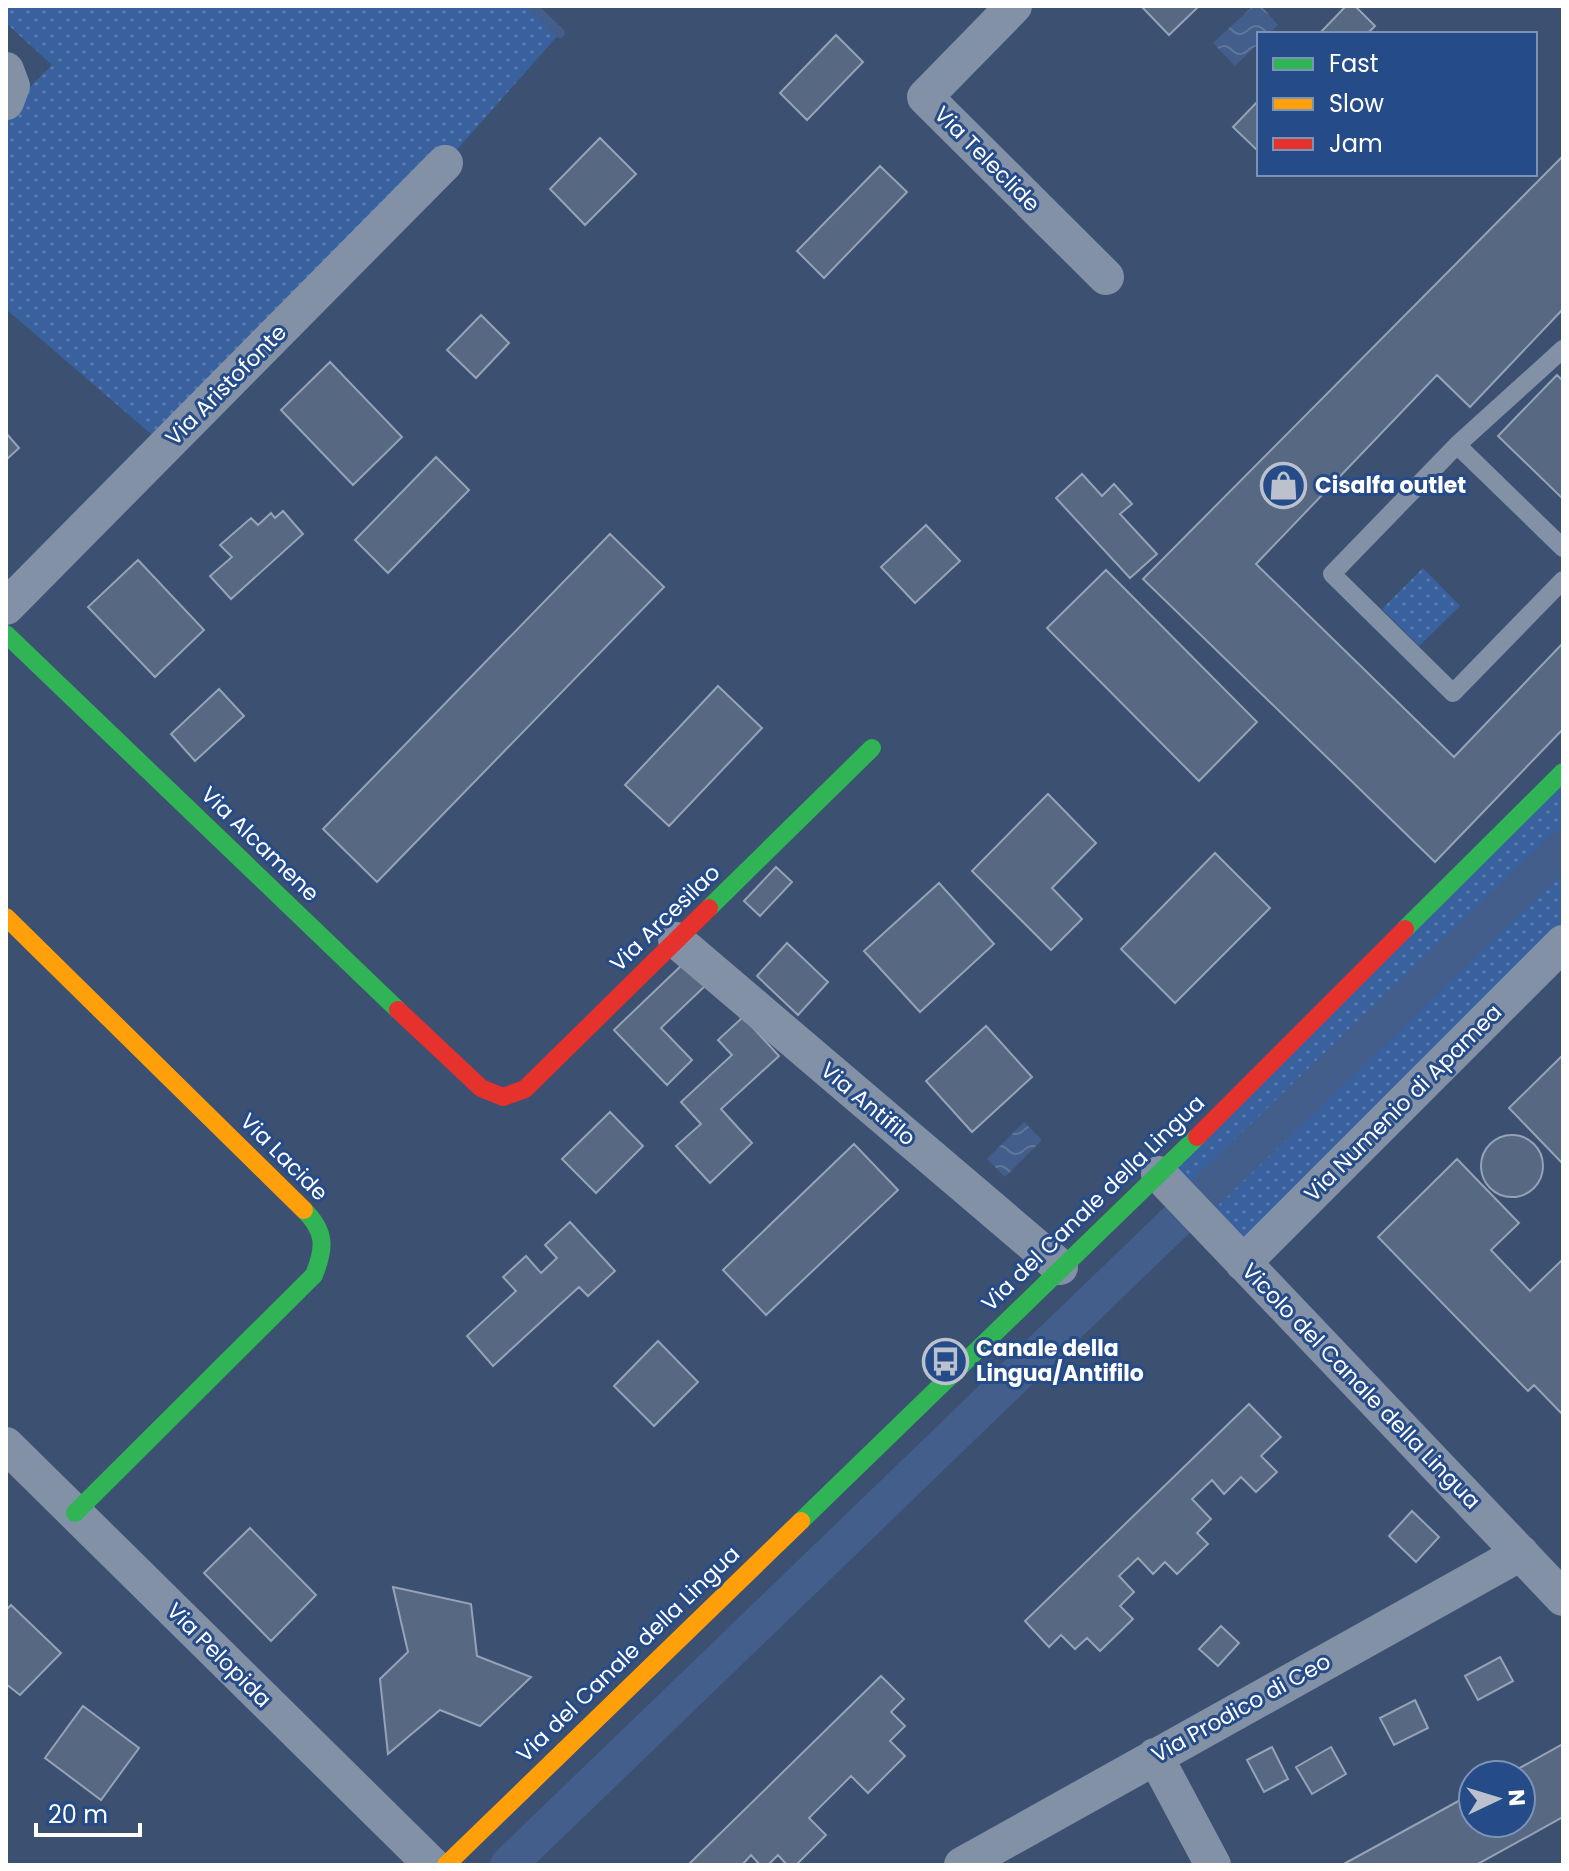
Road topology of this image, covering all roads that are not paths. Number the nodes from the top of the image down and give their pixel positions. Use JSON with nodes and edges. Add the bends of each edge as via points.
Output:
{"nodes":[{"id":1,"x":1014,"y":6,"type":"edge"},
{"id":2,"x":6,"y":70,"type":"edge"},
{"id":3,"x":6,"y":102,"type":"edge"},
{"id":4,"x":445,"y":163,"type":"dead end"},
{"id":5,"x":1106,"y":277,"type":"dead end"},
{"id":6,"x":1563,"y":349,"type":"edge"},
{"id":7,"x":1457,"y":445,"type":"junction"},
{"id":8,"x":1563,"y":548,"type":"edge"},
{"id":9,"x":1563,"y":580,"type":"edge"},
{"id":10,"x":6,"y":607,"type":"edge"},
{"id":11,"x":6,"y":634,"type":"edge"},
{"id":12,"x":872,"y":748,"type":"dead end"},
{"id":13,"x":1563,"y":772,"type":"edge"},
{"id":14,"x":6,"y":917,"type":"edge"},
{"id":15,"x":676,"y":940,"type":"junction"},
{"id":16,"x":1563,"y":943,"type":"edge"},
{"id":17,"x":481,"y":1088,"type":"joint"},
{"id":18,"x":1165,"y":1181,"type":"junction"},
{"id":19,"x":1243,"y":1263,"type":"junction"},
{"id":20,"x":1060,"y":1267,"type":"junction"},
{"id":21,"x":6,"y":1445,"type":"edge"},
{"id":22,"x":75,"y":1513,"type":"junction"},
{"id":23,"x":1521,"y":1553,"type":"junction"},
{"id":24,"x":1563,"y":1598,"type":"edge"},
{"id":25,"x":1155,"y":1756,"type":"junction"},
{"id":26,"x":432,"y":1865,"type":"edge"},
{"id":27,"x":446,"y":1865,"type":"edge"},
{"id":28,"x":962,"y":1865,"type":"edge"},
{"id":29,"x":1213,"y":1865,"type":"edge"}],
"edges":[{"from":1,"to":5,"type":"street","name":"Via Teleclide","via":[[925,97]]},
{"from":2,"to":3,"type":"street","via":[[12,86]]},
{"from":4,"to":10,"type":"street","name":"Via Aristofonte"},
{"from":6,"to":7,"type":"lane"},
{"from":7,"to":8,"type":"lane"},
{"from":7,"to":9,"type":"lane","via":[[1332,574],[1453,693]]},
{"from":11,"to":17,"type":"street","name":"Via Alcamene"},
{"from":12,"to":15,"type":"street","name":"Via Arcesilao"},
{"from":13,"to":18,"type":"street","name":"Via del Canale della Lingua"},
{"from":14,"to":22,"type":"street","name":"Via Lacide","via":[[309,1215],[320,1230],[324,1251],[314,1275]]},
{"from":15,"to":17,"type":"street","name":"Via Arcesilao","via":[[525,1089],[503,1097]]},
{"from":15,"to":20,"type":"street","name":"Via Antifilo"},
{"from":16,"to":19,"type":"street","name":"Via Numenio di Apamea"},
{"from":18,"to":19,"type":"street","name":"Vicolo del Canale della Lingua"},
{"from":18,"to":20,"type":"street","name":"Via del Canale della Lingua"},
{"from":19,"to":23,"type":"street","name":"Vicolo del Canale della Lingua"},
{"from":20,"to":27,"type":"street","name":"Via del Canale della Lingua"},
{"from":21,"to":22,"type":"street","name":"Via Pelopida"},
{"from":22,"to":26,"type":"street","name":"Via Pelopida"},
{"from":23,"to":24,"type":"street","name":"Vicolo del Canale della Lingua"},
{"from":23,"to":25,"type":"street","name":"Via Prodico di Ceo"},
{"from":25,"to":28,"type":"street","name":"Via Prodico di Ceo"},
{"from":25,"to":29,"type":"street"}]}
